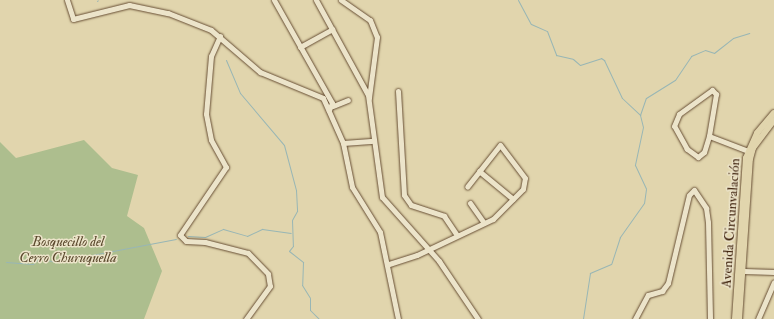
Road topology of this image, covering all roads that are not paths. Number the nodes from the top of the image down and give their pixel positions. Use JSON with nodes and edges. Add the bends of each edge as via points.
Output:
{"nodes":[{"id":1,"x":66,"y":0,"type":"edge"},
{"id":2,"x":274,"y":0,"type":"edge"},
{"id":3,"x":316,"y":0,"type":"edge"},
{"id":4,"x":341,"y":0,"type":"edge"},
{"id":5,"x":332,"y":29,"type":"junction"},
{"id":6,"x":220,"y":36,"type":"junction"},
{"id":7,"x":300,"y":47,"type":"junction"},
{"id":8,"x":398,"y":91,"type":"dead end"},
{"id":9,"x":369,"y":98,"type":"junction"},
{"id":10,"x":348,"y":100,"type":"dead end"},
{"id":11,"x":331,"y":108,"type":"junction"},
{"id":12,"x":774,"y":113,"type":"edge"},
{"id":13,"x":774,"y":120,"type":"edge"},
{"id":14,"x":709,"y":136,"type":"junction"},
{"id":15,"x":374,"y":141,"type":"junction"},
{"id":16,"x":343,"y":143,"type":"junction"},
{"id":17,"x":750,"y":152,"type":"junction"},
{"id":18,"x":479,"y":172,"type":"junction"},
{"id":19,"x":467,"y":188,"type":"dead end"},
{"id":20,"x":513,"y":199,"type":"junction"},
{"id":21,"x":470,"y":203,"type":"dead end"},
{"id":22,"x":484,"y":224,"type":"junction"},
{"id":23,"x":456,"y":234,"type":"junction"},
{"id":24,"x":429,"y":250,"type":"junction"},
{"id":25,"x":389,"y":264,"type":"junction"},
{"id":26,"x":744,"y":271,"type":"junction"},
{"id":27,"x":774,"y":272,"type":"edge"},
{"id":28,"x":774,"y":282,"type":"edge"},
{"id":29,"x":246,"y":319,"type":"edge"},
{"id":30,"x":398,"y":319,"type":"edge"},
{"id":31,"x":478,"y":319,"type":"edge"},
{"id":32,"x":635,"y":319,"type":"edge"},
{"id":33,"x":710,"y":319,"type":"edge"},
{"id":34,"x":735,"y":319,"type":"edge"},
{"id":35,"x":739,"y":319,"type":"edge"},
{"id":36,"x":758,"y":319,"type":"edge"}],
"edges":[{"from":1,"to":6,"type":"street","via":[[73,19],[121,6],[147,7]]},
{"from":2,"to":7,"type":"street"},
{"from":3,"to":5,"type":"street"},
{"from":4,"to":9,"type":"street","via":[[370,20],[377,37]]},
{"from":5,"to":7,"type":"street"},
{"from":5,"to":9,"type":"street"},
{"from":6,"to":11,"type":"street","via":[[260,72],[323,98]]},
{"from":6,"to":29,"type":"street","via":[[211,56],[206,114],[211,140],[226,167],[220,181],[180,235],[186,242],[205,242],[248,253],[268,274],[270,286]]},
{"from":7,"to":11,"type":"street"},
{"from":8,"to":23,"type":"street","via":[[404,195],[411,205],[444,216]]},
{"from":9,"to":15,"type":"street"},
{"from":10,"to":11,"type":"street"},
{"from":11,"to":16,"type":"street"},
{"from":12,"to":17,"type":"main road","name":"Avenida Circunvalación"},
{"from":13,"to":17,"type":"main road","name":"Avenida Circunvalación"},
{"from":14,"to":14,"type":"street","via":[[716,94],[712,90],[680,114],[674,126],[687,149],[698,157],[704,152]]},
{"from":14,"to":17,"type":"street"},
{"from":15,"to":16,"type":"street"},
{"from":15,"to":24,"type":"street","via":[[382,197]]},
{"from":16,"to":25,"type":"street","via":[[352,187],[380,232]]},
{"from":17,"to":26,"type":"main road","name":"Avenida Circunvalación"},
{"from":17,"to":34,"type":"main road","name":"Avenida Circunvalación"},
{"from":18,"to":19,"type":"street"},
{"from":18,"to":20,"type":"street"},
{"from":18,"to":20,"type":"street","via":[[496,147],[502,146],[526,178],[523,189]]},
{"from":20,"to":22,"type":"street"},
{"from":21,"to":22,"type":"street"},
{"from":22,"to":23,"type":"street"},
{"from":23,"to":24,"type":"street"},
{"from":24,"to":25,"type":"street"},
{"from":24,"to":31,"type":"street"},
{"from":25,"to":30,"type":"street"},
{"from":26,"to":27,"type":"street"},
{"from":26,"to":35,"type":"main road","name":"Avenida Circunvalación"},
{"from":28,"to":36,"type":"street"},
{"from":32,"to":33,"type":"street","via":[[648,295],[662,291],[668,283],[689,195],[694,190],[706,208],[708,222]]}]}
